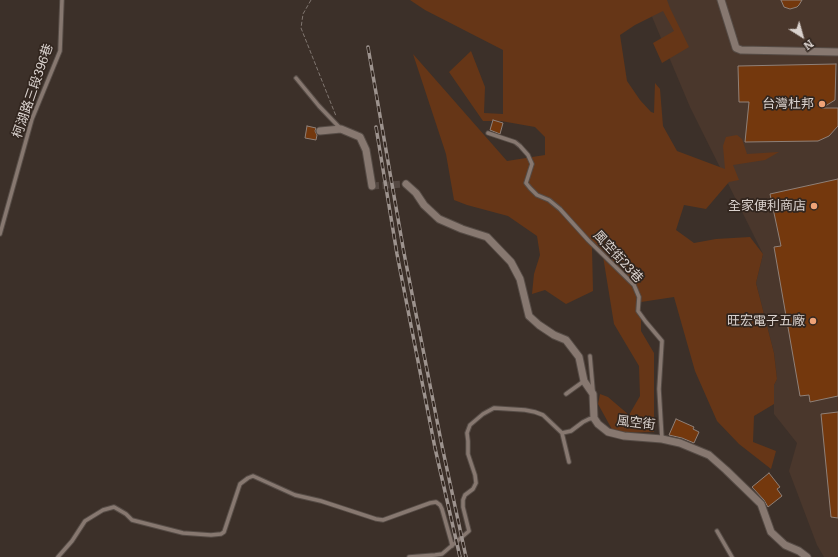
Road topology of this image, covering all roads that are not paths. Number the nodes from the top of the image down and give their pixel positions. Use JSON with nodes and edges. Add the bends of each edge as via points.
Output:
{"nodes":[{"id":1,"x":62,"y":0,"type":"edge"},
{"id":2,"x":721,"y":0,"type":"edge"},
{"id":3,"x":838,"y":52,"type":"edge"},
{"id":4,"x":296,"y":78,"type":"dead end"},
{"id":5,"x":341,"y":129,"type":"junction"},
{"id":6,"x":320,"y":131,"type":"dead end"},
{"id":7,"x":488,"y":133,"type":"dead end"},
{"id":8,"x":406,"y":184,"type":"dead end"},
{"id":9,"x":372,"y":186,"type":"dead end"},
{"id":10,"x":0,"y":234,"type":"edge"},
{"id":11,"x":590,"y":356,"type":"dead end"},
{"id":12,"x":584,"y":381,"type":"junction"},
{"id":13,"x":566,"y":394,"type":"dead end"},
{"id":14,"x":593,"y":394,"type":"junction"},
{"id":15,"x":594,"y":418,"type":"junction"},
{"id":16,"x":562,"y":433,"type":"junction"},
{"id":17,"x":662,"y":439,"type":"junction"},
{"id":18,"x":569,"y":462,"type":"dead end"},
{"id":19,"x":718,"y":531,"type":"dead end"},
{"id":20,"x":452,"y":546,"type":"junction"},
{"id":21,"x":58,"y":557,"type":"edge"},
{"id":22,"x":410,"y":557,"type":"edge"},
{"id":23,"x":732,"y":557,"type":"edge"},
{"id":24,"x":807,"y":557,"type":"edge"}],
"edges":[{"from":1,"to":10,"type":"lane","name":"柯湖路三段396巷","via":[[60,51],[32,119]]},
{"from":2,"to":3,"type":"street","via":[[736,48]]},
{"from":4,"to":5,"type":"lane"},
{"from":5,"to":6,"type":"street"},
{"from":5,"to":9,"type":"street","via":[[360,137],[366,150]]},
{"from":7,"to":17,"type":"lane","name":"風空街23巷","via":[[520,146],[532,164],[526,182],[530,188],[560,209],[634,285],[639,297],[638,310],[662,341]]},
{"from":8,"to":12,"type":"street","via":[[439,219],[487,237],[511,262],[520,279],[529,316],[554,335],[566,340],[579,357]]},
{"from":11,"to":14,"type":"lane"},
{"from":12,"to":13,"type":"lane"},
{"from":12,"to":14,"type":"street"},
{"from":14,"to":15,"type":"street"},
{"from":15,"to":16,"type":"lane","via":[[572,431]]},
{"from":15,"to":17,"type":"street","name":"風空街","via":[[608,432]]},
{"from":16,"to":18,"type":"lane"},
{"from":16,"to":20,"type":"lane","via":[[543,416],[525,410],[494,408],[470,425],[467,433],[468,454],[476,483],[463,500],[469,532]]},
{"from":17,"to":24,"type":"street","name":"風空街","via":[[680,443],[709,455],[761,504],[771,532],[785,545]]},
{"from":19,"to":23,"type":"lane"},
{"from":20,"to":21,"type":"lane","via":[[442,509],[436,502],[384,520],[376,519],[321,501],[301,498],[253,476],[240,484],[224,532],[221,534],[183,533],[132,520],[114,507],[84,521]]},
{"from":20,"to":22,"type":"lane","via":[[442,554]]}]}
